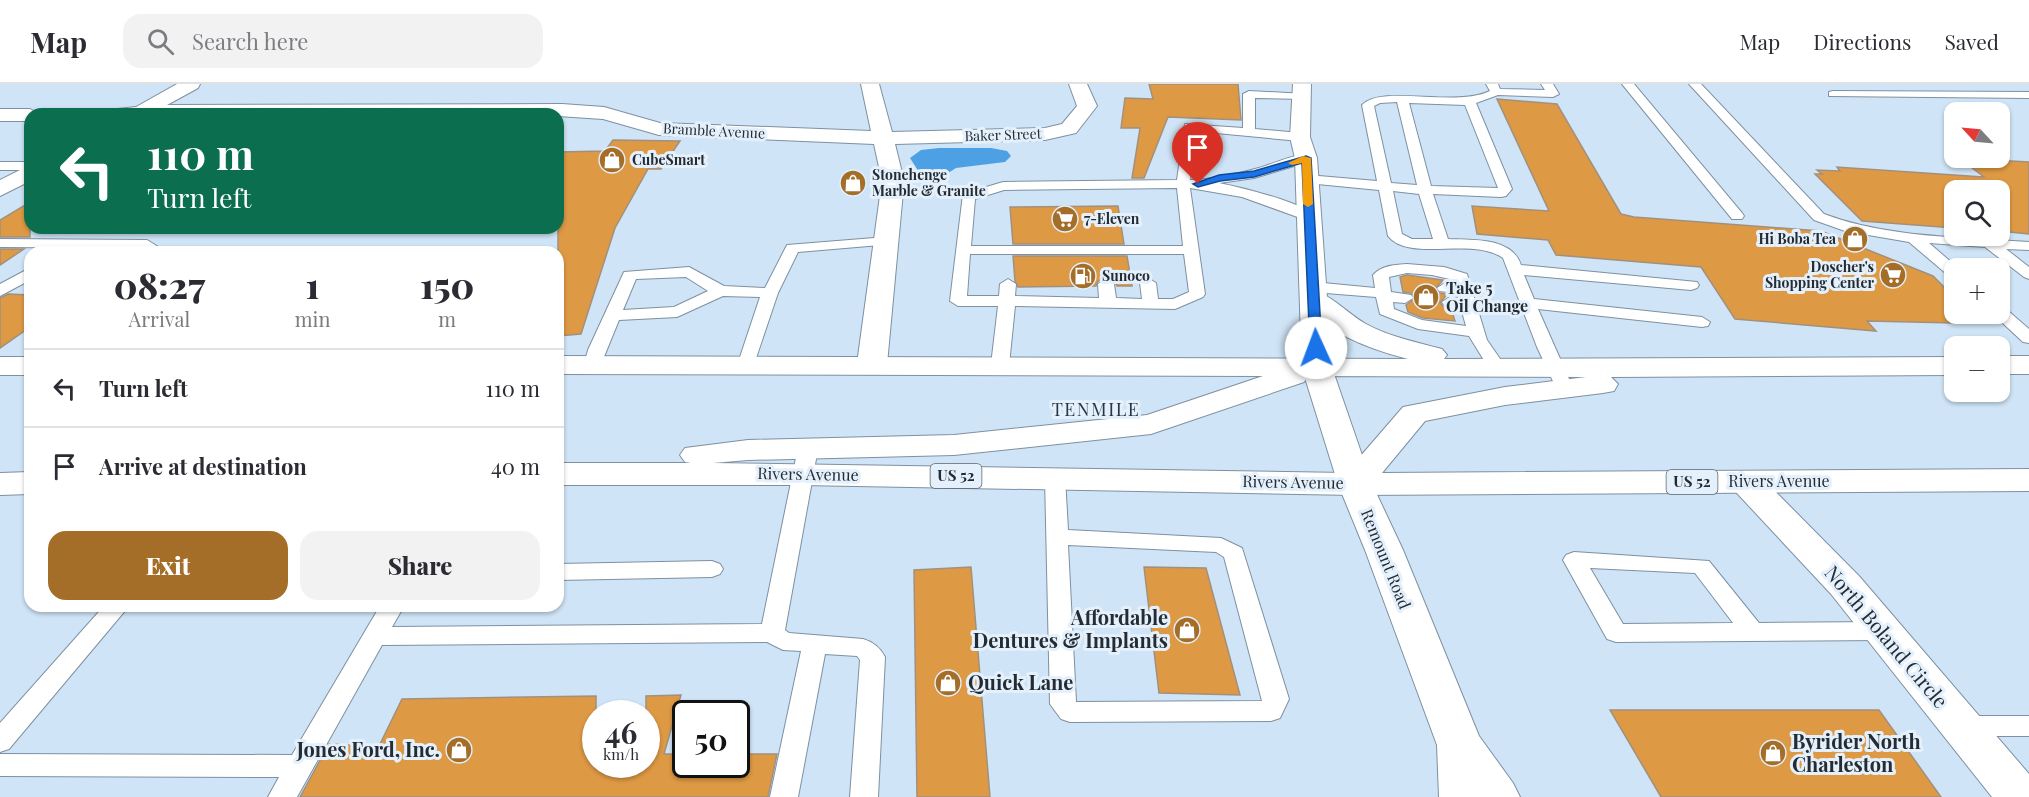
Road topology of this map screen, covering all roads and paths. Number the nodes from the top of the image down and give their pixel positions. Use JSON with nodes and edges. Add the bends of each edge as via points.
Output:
{"nodes":[{"id":1,"x":191,"y":84,"type":"edge"},
{"id":2,"x":870,"y":84,"type":"edge"},
{"id":3,"x":1078,"y":84,"type":"edge"},
{"id":4,"x":1547,"y":84,"type":"edge"},
{"id":5,"x":1628,"y":84,"type":"edge"},
{"id":6,"x":1695,"y":84,"type":"edge"},
{"id":7,"x":1969,"y":84,"type":"edge"},
{"id":8,"x":1494,"y":88,"type":"edge"},
{"id":9,"x":1302,"y":90,"type":"edge"},
{"id":10,"x":1833,"y":94,"type":"dead end"},
{"id":11,"x":1990,"y":95,"type":"junction"},
{"id":12,"x":2029,"y":95,"type":"edge"},
{"id":13,"x":1402,"y":99,"type":"junction"},
{"id":14,"x":1470,"y":102,"type":"junction"},
{"id":15,"x":148,"y":108,"type":"edge"},
{"id":16,"x":300,"y":108,"type":"edge"},
{"id":17,"x":24,"y":115,"type":"edge"},
{"id":18,"x":0,"y":116,"type":"edge"},
{"id":19,"x":1250,"y":127,"type":"junction"},
{"id":20,"x":1301,"y":131,"type":"junction"},
{"id":21,"x":883,"y":138,"type":"junction"},
{"id":22,"x":0,"y":166,"type":"edge"},
{"id":23,"x":24,"y":166,"type":"edge"},
{"id":24,"x":1306,"y":169,"type":"junction"},
{"id":25,"x":24,"y":175,"type":"edge"},
{"id":26,"x":1190,"y":184,"type":"junction"},
{"id":27,"x":1384,"y":186,"type":"junction"},
{"id":28,"x":0,"y":189,"type":"edge"},
{"id":29,"x":1425,"y":190,"type":"junction"},
{"id":30,"x":1308,"y":216,"type":"junction"},
{"id":31,"x":1737,"y":216,"type":"dead end"},
{"id":32,"x":1914,"y":238,"type":"junction"},
{"id":33,"x":1944,"y":240,"type":"edge"},
{"id":34,"x":887,"y":241,"type":"junction"},
{"id":35,"x":0,"y":243,"type":"edge"},
{"id":36,"x":1442,"y":243,"type":"junction"},
{"id":37,"x":2010,"y":245,"type":"edge"},
{"id":38,"x":150,"y":246,"type":"edge"},
{"id":39,"x":1993,"y":246,"type":"edge"},
{"id":40,"x":2029,"y":246,"type":"edge"},
{"id":41,"x":963,"y":250,"type":"junction"},
{"id":42,"x":1191,"y":250,"type":"junction"},
{"id":43,"x":1944,"y":264,"type":"edge"},
{"id":44,"x":1514,"y":269,"type":"junction"},
{"id":45,"x":2029,"y":274,"type":"edge"},
{"id":46,"x":24,"y":277,"type":"edge"},
{"id":47,"x":1148,"y":283,"type":"dead end"},
{"id":48,"x":1065,"y":284,"type":"dead end"},
{"id":49,"x":1106,"y":284,"type":"dead end"},
{"id":50,"x":1691,"y":285,"type":"dead end"},
{"id":51,"x":1383,"y":290,"type":"junction"},
{"id":52,"x":0,"y":291,"type":"edge"},
{"id":53,"x":720,"y":291,"type":"junction"},
{"id":54,"x":1007,"y":292,"type":"junction"},
{"id":55,"x":1403,"y":292,"type":"dead end"},
{"id":56,"x":770,"y":293,"type":"junction"},
{"id":57,"x":1314,"y":293,"type":"junction"},
{"id":58,"x":1447,"y":295,"type":"dead end"},
{"id":59,"x":1467,"y":297,"type":"junction"},
{"id":60,"x":1065,"y":302,"type":"junction"},
{"id":61,"x":1108,"y":302,"type":"junction"},
{"id":62,"x":1151,"y":303,"type":"junction"},
{"id":63,"x":1527,"y":303,"type":"junction"},
{"id":64,"x":613,"y":315,"type":"junction"},
{"id":65,"x":2010,"y":321,"type":"edge"},
{"id":66,"x":1702,"y":322,"type":"dead end"},
{"id":67,"x":1476,"y":332,"type":"junction"},
{"id":68,"x":2029,"y":338,"type":"edge"},
{"id":69,"x":747,"y":363,"type":"junction"},
{"id":70,"x":872,"y":364,"type":"junction"},
{"id":71,"x":564,"y":365,"type":"edge"},
{"id":72,"x":593,"y":365,"type":"junction"},
{"id":73,"x":1000,"y":365,"type":"junction"},
{"id":74,"x":2010,"y":365,"type":"edge"},
{"id":75,"x":2029,"y":365,"type":"edge"},
{"id":76,"x":1491,"y":366,"type":"junction"},
{"id":77,"x":1944,"y":366,"type":"edge"},
{"id":78,"x":1317,"y":368,"type":"junction"},
{"id":79,"x":1558,"y":377,"type":"junction"},
{"id":80,"x":805,"y":461,"type":"junction"},
{"id":81,"x":564,"y":468,"type":"edge"},
{"id":82,"x":564,"y":474,"type":"edge"},
{"id":83,"x":1055,"y":477,"type":"junction"},
{"id":84,"x":2029,"y":480,"type":"edge"},
{"id":85,"x":1746,"y":482,"type":"junction"},
{"id":86,"x":24,"y":483,"type":"edge"},
{"id":87,"x":0,"y":484,"type":"edge"},
{"id":88,"x":1355,"y":484,"type":"junction"},
{"id":89,"x":1057,"y":537,"type":"junction"},
{"id":90,"x":712,"y":568,"type":"dead end"},
{"id":91,"x":564,"y":572,"type":"edge"},
{"id":92,"x":112,"y":612,"type":"edge"},
{"id":93,"x":388,"y":612,"type":"edge"},
{"id":94,"x":1883,"y":631,"type":"junction"},
{"id":95,"x":1753,"y":632,"type":"junction"},
{"id":96,"x":772,"y":633,"type":"junction"},
{"id":97,"x":374,"y":636,"type":"junction"},
{"id":98,"x":815,"y":643,"type":"junction"},
{"id":99,"x":1962,"y":726,"type":"junction"},
{"id":100,"x":2029,"y":726,"type":"edge"},
{"id":101,"x":0,"y":741,"type":"edge"},
{"id":102,"x":1460,"y":745,"type":"junction"},
{"id":103,"x":0,"y":765,"type":"edge"},
{"id":104,"x":299,"y":766,"type":"junction"},
{"id":105,"x":282,"y":797,"type":"edge"},
{"id":106,"x":784,"y":797,"type":"edge"},
{"id":107,"x":864,"y":797,"type":"edge"},
{"id":108,"x":1463,"y":797,"type":"edge"},
{"id":109,"x":1496,"y":797,"type":"edge"},
{"id":110,"x":2020,"y":797,"type":"edge"}],
"edges":[{"from":1,"to":15,"type":"main road"},
{"from":2,"to":21,"type":"main road"},
{"from":3,"to":21,"type":"main road","name":"Baker Street","via":[[1087,106],[1069,129],[1045,134]]},
{"from":4,"to":8,"type":"lane","via":[[1553,94]]},
{"from":5,"to":31,"type":"lane"},
{"from":6,"to":32,"type":"lane","via":[[1819,217],[1845,227]]},
{"from":7,"to":11,"type":"lane"},
{"from":8,"to":14,"type":"lane","via":[[1485,99]]},
{"from":9,"to":19,"type":"lane","via":[[1249,94]]},
{"from":9,"to":20,"type":"main road","name":"Remount Road"},
{"from":10,"to":11,"type":"lane"},
{"from":11,"to":12,"type":"lane"},
{"from":13,"to":14,"type":"lane"},
{"from":13,"to":27,"type":"lane","via":[[1372,100],[1368,105]]},
{"from":13,"to":29,"type":"lane"},
{"from":14,"to":29,"type":"lane","via":[[1504,189],[1501,193],[1486,194]]},
{"from":16,"to":21,"type":"main road","name":"Bramble Avenue","via":[[567,102],[658,129]]},
{"from":17,"to":18,"type":"main road"},
{"from":19,"to":20,"type":"lane"},
{"from":19,"to":26,"type":"lane","via":[[1189,127]]},
{"from":20,"to":24,"type":"main road","name":"Remount Road"},
{"from":21,"to":34,"type":"main road","via":[[893,181]]},
{"from":22,"to":23,"type":"lane"},
{"from":24,"to":26,"type":"lane"},
{"from":24,"to":27,"type":"lane"},
{"from":24,"to":30,"type":"main road","name":"Remount Road"},
{"from":25,"to":28,"type":"main road"},
{"from":26,"to":30,"type":"lane","via":[[1249,194]]},
{"from":26,"to":41,"type":"lane","via":[[1004,186],[968,197]]},
{"from":26,"to":42,"type":"lane"},
{"from":27,"to":29,"type":"lane"},
{"from":27,"to":36,"type":"lane","via":[[1395,236],[1422,245]]},
{"from":29,"to":36,"type":"lane"},
{"from":30,"to":57,"type":"main road","name":"Remount Road"},
{"from":32,"to":33,"type":"lane"},
{"from":32,"to":43,"type":"lane"},
{"from":34,"to":56,"type":"lane","via":[[792,248]]},
{"from":34,"to":70,"type":"main road"},
{"from":35,"to":38,"type":"lane"},
{"from":36,"to":44,"type":"lane","via":[[1492,247],[1512,258]]},
{"from":37,"to":40,"type":"lane"},
{"from":39,"to":45,"type":"lane"},
{"from":41,"to":42,"type":"lane","via":[[1009,257],[1143,257]]},
{"from":41,"to":54,"type":"lane","via":[[958,301]]},
{"from":42,"to":62,"type":"lane","via":[[1197,294],[1174,304]]},
{"from":44,"to":50,"type":"lane"},
{"from":44,"to":63,"type":"lane"},
{"from":46,"to":52,"type":"lane"},
{"from":47,"to":62,"type":"lane"},
{"from":48,"to":60,"type":"lane"},
{"from":49,"to":61,"type":"lane"},
{"from":51,"to":55,"type":"lane"},
{"from":51,"to":57,"type":"lane"},
{"from":51,"to":59,"type":"lane","via":[[1381,275],[1392,269],[1436,270],[1461,277]]},
{"from":51,"to":67,"type":"lane","via":[[1386,311],[1401,321],[1420,327]]},
{"from":53,"to":56,"type":"lane"},
{"from":53,"to":64,"type":"lane","via":[[677,312]]},
{"from":53,"to":64,"type":"lane","via":[[688,272],[630,275]]},
{"from":54,"to":60,"type":"lane"},
{"from":54,"to":73,"type":"lane"},
{"from":56,"to":69,"type":"lane"},
{"from":57,"to":76,"type":"main road","via":[[1338,321],[1359,333],[1401,349]]},
{"from":57,"to":78,"type":"main road","name":"Remount Road"},
{"from":58,"to":59,"type":"lane"},
{"from":59,"to":67,"type":"lane"},
{"from":60,"to":61,"type":"lane"},
{"from":61,"to":62,"type":"lane"},
{"from":63,"to":66,"type":"lane"},
{"from":63,"to":79,"type":"lane"},
{"from":64,"to":72,"type":"lane"},
{"from":65,"to":68,"type":"lane"},
{"from":67,"to":76,"type":"lane"},
{"from":69,"to":70,"type":"main road"},
{"from":69,"to":72,"type":"main road"},
{"from":70,"to":73,"type":"main road"},
{"from":71,"to":72,"type":"main road"},
{"from":73,"to":78,"type":"main road"},
{"from":74,"to":75,"type":"main road"},
{"from":76,"to":78,"type":"main road"},
{"from":76,"to":79,"type":"main road"},
{"from":77,"to":79,"type":"main road"},
{"from":78,"to":80,"type":"main road","via":[[1151,424]]},
{"from":78,"to":88,"type":"main road","name":"Remount Road"},
{"from":79,"to":88,"type":"main road","via":[[1505,396],[1414,414]]},
{"from":80,"to":81,"type":"main road","via":[[748,450]]},
{"from":80,"to":82,"type":"main road","name":"Rivers Avenue","number":"US 52"},
{"from":80,"to":83,"type":"main road","name":"Rivers Avenue","number":"US 52"},
{"from":80,"to":96,"type":"lane"},
{"from":83,"to":88,"type":"main road","name":"Rivers Avenue","number":"US 52"},
{"from":83,"to":89,"type":"lane"},
{"from":84,"to":85,"type":"main road","name":"Rivers Avenue","number":"US 52"},
{"from":85,"to":88,"type":"main road","name":"Rivers Avenue","number":"US 52"},
{"from":85,"to":94,"type":"main road","name":"North Boland Circle","via":[[1845,585]]},
{"from":86,"to":87,"type":"main road"},
{"from":88,"to":102,"type":"main road","name":"Remount Road"},
{"from":89,"to":89,"type":"lane","via":[[1064,704],[1070,712],[1272,711],[1276,699],[1234,553],[1213,544]]},
{"from":90,"to":91,"type":"lane"},
{"from":92,"to":101,"type":"lane"},
{"from":93,"to":97,"type":"lane"},
{"from":94,"to":95,"type":"lane"},
{"from":94,"to":99,"type":"main road","name":"North Boland Circle"},
{"from":95,"to":95,"type":"lane","via":[[1617,633],[1574,560],[1701,566]]},
{"from":96,"to":97,"type":"lane"},
{"from":96,"to":98,"type":"lane","via":[[783,641]]},
{"from":97,"to":104,"type":"lane"},
{"from":98,"to":106,"type":"lane"},
{"from":98,"to":107,"type":"lane","via":[[863,648],[873,657]]},
{"from":99,"to":100,"type":"lane"},
{"from":99,"to":110,"type":"main road","name":"North Boland Circle"},
{"from":102,"to":108,"type":"main road","name":"Remount Road"},
{"from":102,"to":109,"type":"main road","name":"Remount Road"},
{"from":103,"to":104,"type":"lane"},
{"from":104,"to":105,"type":"lane"}]}
